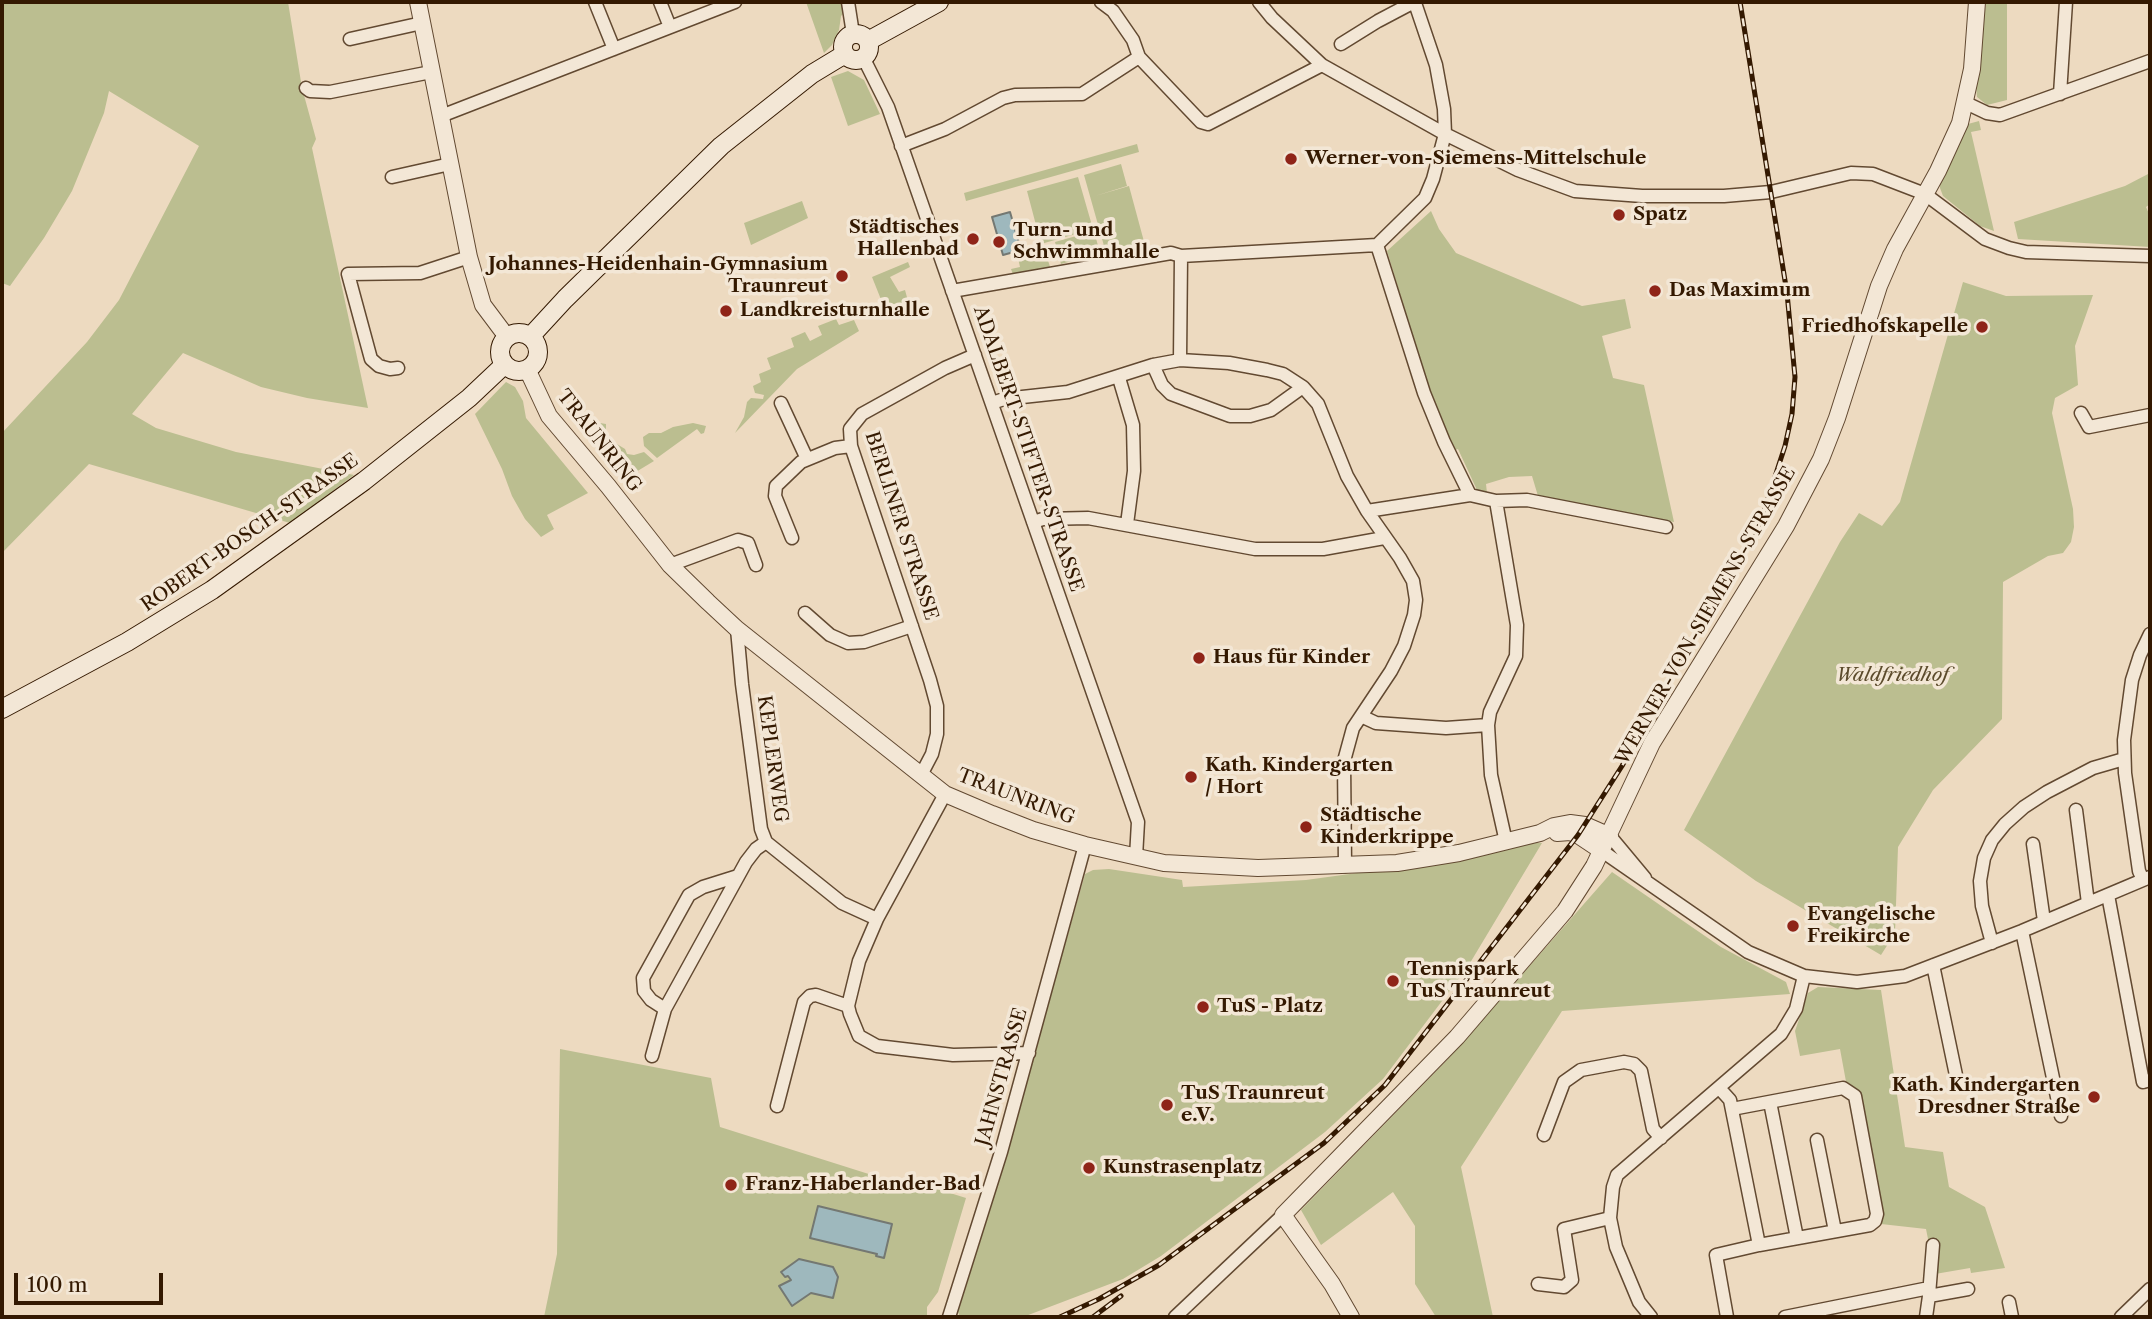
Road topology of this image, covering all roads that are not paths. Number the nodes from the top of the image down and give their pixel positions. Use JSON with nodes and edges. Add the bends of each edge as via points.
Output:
{"nodes":[{"id":1,"x":418,"y":2,"type":"edge"},
{"id":2,"x":595,"y":2,"type":"edge"},
{"id":3,"x":660,"y":2,"type":"edge"},
{"id":4,"x":735,"y":2,"type":"edge"},
{"id":5,"x":848,"y":2,"type":"edge"},
{"id":6,"x":939,"y":2,"type":"edge"},
{"id":7,"x":1101,"y":2,"type":"edge"},
{"id":8,"x":1259,"y":2,"type":"edge"},
{"id":9,"x":1415,"y":2,"type":"edge"},
{"id":10,"x":1977,"y":2,"type":"edge"},
{"id":11,"x":2066,"y":2,"type":"edge"},
{"id":12,"x":422,"y":23,"type":"junction"},
{"id":13,"x":670,"y":27,"type":"junction"},
{"id":14,"x":350,"y":39,"type":"dead end"},
{"id":15,"x":1341,"y":44,"type":"dead end"},
{"id":16,"x":862,"y":45,"type":"junction"},
{"id":17,"x":614,"y":49,"type":"junction"},
{"id":18,"x":1139,"y":57,"type":"junction"},
{"id":19,"x":2150,"y":61,"type":"edge"},
{"id":20,"x":1322,"y":65,"type":"junction"},
{"id":21,"x":431,"y":72,"type":"junction"},
{"id":22,"x":306,"y":88,"type":"dead end"},
{"id":23,"x":2060,"y":94,"type":"junction"},
{"id":24,"x":1966,"y":103,"type":"junction"},
{"id":25,"x":441,"y":116,"type":"junction"},
{"id":26,"x":1445,"y":134,"type":"junction"},
{"id":27,"x":901,"y":146,"type":"junction"},
{"id":28,"x":450,"y":164,"type":"junction"},
{"id":29,"x":392,"y":177,"type":"dead end"},
{"id":30,"x":1925,"y":194,"type":"junction"},
{"id":31,"x":1377,"y":245,"type":"junction"},
{"id":32,"x":1181,"y":256,"type":"junction"},
{"id":33,"x":2150,"y":256,"type":"edge"},
{"id":34,"x":469,"y":257,"type":"junction"},
{"id":35,"x":953,"y":291,"type":"junction"},
{"id":36,"x":507,"y":337,"type":"junction"},
{"id":37,"x":530,"y":337,"type":"junction"},
{"id":38,"x":975,"y":355,"type":"junction"},
{"id":39,"x":1180,"y":360,"type":"junction"},
{"id":40,"x":504,"y":365,"type":"junction"},
{"id":41,"x":1153,"y":365,"type":"junction"},
{"id":42,"x":398,"y":368,"type":"dead end"},
{"id":43,"x":527,"y":369,"type":"junction"},
{"id":44,"x":1119,"y":378,"type":"junction"},
{"id":45,"x":1303,"y":387,"type":"junction"},
{"id":46,"x":781,"y":403,"type":"dead end"},
{"id":47,"x":992,"y":403,"type":"junction"},
{"id":48,"x":2081,"y":412,"type":"dead end"},
{"id":49,"x":2150,"y":415,"type":"edge"},
{"id":50,"x":851,"y":446,"type":"junction"},
{"id":51,"x":807,"y":459,"type":"junction"},
{"id":52,"x":1470,"y":495,"type":"junction"},
{"id":53,"x":1496,"y":501,"type":"junction"},
{"id":54,"x":1367,"y":511,"type":"junction"},
{"id":55,"x":1033,"y":522,"type":"junction"},
{"id":56,"x":1127,"y":524,"type":"junction"},
{"id":57,"x":1666,"y":527,"type":"dead end"},
{"id":58,"x":792,"y":538,"type":"dead end"},
{"id":59,"x":1384,"y":538,"type":"junction"},
{"id":60,"x":670,"y":565,"type":"junction"},
{"id":61,"x":756,"y":565,"type":"dead end"},
{"id":62,"x":805,"y":613,"type":"dead end"},
{"id":63,"x":912,"y":626,"type":"junction"},
{"id":64,"x":737,"y":629,"type":"junction"},
{"id":65,"x":2150,"y":634,"type":"edge"},
{"id":66,"x":2,"y":709,"type":"edge"},
{"id":67,"x":1361,"y":716,"type":"junction"},
{"id":68,"x":1488,"y":725,"type":"junction"},
{"id":69,"x":2124,"y":760,"type":"junction"},
{"id":70,"x":920,"y":775,"type":"junction"},
{"id":71,"x":945,"y":794,"type":"junction"},
{"id":72,"x":2076,"y":810,"type":"dead end"},
{"id":73,"x":1540,"y":833,"type":"junction"},
{"id":74,"x":1610,"y":836,"type":"junction"},
{"id":75,"x":766,"y":842,"type":"junction"},
{"id":76,"x":1506,"y":842,"type":"junction"},
{"id":77,"x":2033,"y":844,"type":"dead end"},
{"id":78,"x":1085,"y":845,"type":"junction"},
{"id":79,"x":1602,"y":851,"type":"junction"},
{"id":80,"x":1136,"y":857,"type":"junction"},
{"id":81,"x":1345,"y":866,"type":"junction"},
{"id":82,"x":738,"y":876,"type":"junction"},
{"id":83,"x":2146,"y":878,"type":"edge"},
{"id":84,"x":1648,"y":881,"type":"junction"},
{"id":85,"x":2108,"y":895,"type":"junction"},
{"id":86,"x":2088,"y":903,"type":"junction"},
{"id":87,"x":877,"y":919,"type":"junction"},
{"id":88,"x":2044,"y":922,"type":"junction"},
{"id":89,"x":2022,"y":931,"type":"junction"},
{"id":90,"x":1992,"y":943,"type":"junction"},
{"id":91,"x":1933,"y":965,"type":"junction"},
{"id":92,"x":1804,"y":976,"type":"junction"},
{"id":93,"x":848,"y":1006,"type":"junction"},
{"id":94,"x":665,"y":1009,"type":"junction"},
{"id":95,"x":1029,"y":1053,"type":"junction"},
{"id":96,"x":652,"y":1056,"type":"dead end"},
{"id":97,"x":1957,"y":1080,"type":"dead end"},
{"id":98,"x":2150,"y":1080,"type":"edge"},
{"id":99,"x":1720,"y":1089,"type":"junction"},
{"id":100,"x":1770,"y":1102,"type":"junction"},
{"id":101,"x":778,"y":1106,"type":"dead end"},
{"id":102,"x":1732,"y":1109,"type":"junction"},
{"id":103,"x":2062,"y":1116,"type":"dead end"},
{"id":104,"x":1544,"y":1135,"type":"dead end"},
{"id":105,"x":1661,"y":1138,"type":"junction"},
{"id":106,"x":1817,"y":1140,"type":"dead end"},
{"id":107,"x":1283,"y":1215,"type":"junction"},
{"id":108,"x":1610,"y":1218,"type":"junction"},
{"id":109,"x":1835,"y":1231,"type":"junction"},
{"id":110,"x":1797,"y":1238,"type":"junction"},
{"id":111,"x":1759,"y":1245,"type":"junction"},
{"id":112,"x":1933,"y":1245,"type":"dead end"},
{"id":113,"x":1538,"y":1284,"type":"dead end"},
{"id":114,"x":1968,"y":1289,"type":"dead end"},
{"id":115,"x":2150,"y":1289,"type":"edge"},
{"id":116,"x":1929,"y":1292,"type":"junction"},
{"id":117,"x":2009,"y":1302,"type":"dead end"},
{"id":118,"x":949,"y":1317,"type":"edge"},
{"id":119,"x":1175,"y":1317,"type":"edge"},
{"id":120,"x":1350,"y":1317,"type":"edge"},
{"id":121,"x":1651,"y":1317,"type":"edge"},
{"id":122,"x":1727,"y":1317,"type":"edge"},
{"id":123,"x":1785,"y":1317,"type":"edge"},
{"id":124,"x":1926,"y":1317,"type":"edge"},
{"id":125,"x":2012,"y":1317,"type":"edge"},
{"id":126,"x":2121,"y":1317,"type":"edge"}],
"edges":[{"from":1,"to":12,"type":"street"},
{"from":2,"to":17,"type":"street"},
{"from":3,"to":13,"type":"street"},
{"from":4,"to":13,"type":"street"},
{"from":5,"to":16,"type":"street","name":"ADALBERT-STIFTER-STRASSE"},
{"from":6,"to":16,"type":"main road"},
{"from":7,"to":18,"type":"street","via":[[1127,30]]},
{"from":8,"to":20,"type":"street"},
{"from":9,"to":15,"type":"street"},
{"from":9,"to":26,"type":"street","via":[[1436,65]]},
{"from":10,"to":24,"type":"street","name":"WERNER-VON-SIEMENS-STRASSE"},
{"from":11,"to":23,"type":"street"},
{"from":12,"to":14,"type":"street"},
{"from":12,"to":21,"type":"street"},
{"from":13,"to":17,"type":"street"},
{"from":16,"to":27,"type":"street","name":"ADALBERT-STIFTER-STRASSE"},
{"from":16,"to":37,"type":"main road","via":[[844,42],[845,54],[812,74],[721,146]]},
{"from":17,"to":25,"type":"street"},
{"from":18,"to":20,"type":"street","via":[[1194,118],[1208,124]]},
{"from":18,"to":27,"type":"street","via":[[1082,94],[1003,98]]},
{"from":19,"to":23,"type":"street"},
{"from":20,"to":26,"type":"street"},
{"from":21,"to":22,"type":"street","via":[[330,92]]},
{"from":21,"to":25,"type":"street"},
{"from":23,"to":24,"type":"street","via":[[2000,115]]},
{"from":24,"to":30,"type":"street","name":"WERNER-VON-SIEMENS-STRASSE"},
{"from":25,"to":28,"type":"street"},
{"from":26,"to":30,"type":"street","via":[[1518,170],[1575,191],[1724,197],[1771,192],[1851,173],[1873,174]]},
{"from":26,"to":31,"type":"street","via":[[1425,198]]},
{"from":27,"to":35,"type":"street","name":"ADALBERT-STIFTER-STRASSE"},
{"from":28,"to":29,"type":"street"},
{"from":28,"to":34,"type":"street"},
{"from":30,"to":33,"type":"street","via":[[1984,239],[2009,248]]},
{"from":30,"to":74,"type":"street","name":"WERNER-VON-SIEMENS-STRASSE","via":[[1879,286],[1821,459],[1786,526],[1652,743]]},
{"from":31,"to":32,"type":"street"},
{"from":31,"to":52,"type":"street","via":[[1424,393]]},
{"from":32,"to":35,"type":"street","via":[[1171,253]]},
{"from":32,"to":39,"type":"street"},
{"from":34,"to":36,"type":"street","via":[[484,305]]},
{"from":34,"to":42,"type":"street","via":[[420,272],[348,274],[371,359],[379,366]]},
{"from":35,"to":38,"type":"street","name":"ADALBERT-STIFTER-STRASSE"},
{"from":36,"to":37,"type":"main road","via":[[520,333]]},
{"from":36,"to":40,"type":"main road","via":[[500,350]]},
{"from":37,"to":43,"type":"main road","via":[[537,354]]},
{"from":38,"to":47,"type":"street","name":"ADALBERT-STIFTER-STRASSE"},
{"from":38,"to":50,"type":"street","name":"BERLINER STRASSE","via":[[862,414],[850,429]]},
{"from":39,"to":41,"type":"street"},
{"from":39,"to":45,"type":"street","via":[[1267,370]]},
{"from":40,"to":43,"type":"main road","via":[[515,371]]},
{"from":40,"to":66,"type":"main road","name":"ROBERT-BOSCH-STRASSE","via":[[365,481],[212,590]]},
{"from":41,"to":44,"type":"street"},
{"from":41,"to":45,"type":"street","via":[[1171,394],[1230,416],[1271,410]]},
{"from":43,"to":60,"type":"street","name":"TRAUNRING","via":[[549,415]]},
{"from":44,"to":47,"type":"street","via":[[1068,392]]},
{"from":44,"to":56,"type":"street","via":[[1133,425],[1134,471]]},
{"from":45,"to":54,"type":"street","via":[[1318,404],[1347,476]]},
{"from":46,"to":51,"type":"street"},
{"from":47,"to":55,"type":"street","name":"ADALBERT-STIFTER-STRASSE"},
{"from":48,"to":49,"type":"street","via":[[2089,427]]},
{"from":50,"to":51,"type":"street"},
{"from":50,"to":63,"type":"street","name":"BERLINER STRASSE"},
{"from":51,"to":58,"type":"street","via":[[776,486],[775,496]]},
{"from":52,"to":53,"type":"street"},
{"from":52,"to":54,"type":"street"},
{"from":53,"to":57,"type":"street","via":[[1527,500]]},
{"from":53,"to":68,"type":"street","via":[[1517,625],[1517,656]]},
{"from":54,"to":59,"type":"street"},
{"from":55,"to":56,"type":"street","via":[[1088,518]]},
{"from":55,"to":80,"type":"street","name":"ADALBERT-STIFTER-STRASSE","via":[[1138,822]]},
{"from":56,"to":59,"type":"street","via":[[1255,549],[1323,549]]},
{"from":59,"to":67,"type":"street","via":[[1413,581],[1416,600],[1404,646]]},
{"from":60,"to":61,"type":"street","via":[[738,540],[748,543]]},
{"from":60,"to":64,"type":"street","name":"TRAUNRING"},
{"from":62,"to":63,"type":"street","via":[[830,635],[848,643]]},
{"from":63,"to":70,"type":"street","name":"BERLINER STRASSE","via":[[937,716],[932,754]]},
{"from":64,"to":70,"type":"street","name":"TRAUNRING"},
{"from":64,"to":75,"type":"street","name":"KEPLERWEG"},
{"from":65,"to":69,"type":"street","via":[[2132,680]]},
{"from":67,"to":68,"type":"street","via":[[1376,723],[1446,728]]},
{"from":67,"to":81,"type":"street","via":[[1344,761]]},
{"from":68,"to":76,"type":"street","via":[[1491,775]]},
{"from":69,"to":83,"type":"street","via":[[2139,871]]},
{"from":69,"to":90,"type":"street","via":[[2093,768],[2047,792],[2024,807],[1992,841],[1980,881]]},
{"from":70,"to":71,"type":"street","name":"TRAUNRING"},
{"from":71,"to":78,"type":"street","name":"TRAUNRING"},
{"from":71,"to":87,"type":"street"},
{"from":72,"to":86,"type":"street"},
{"from":73,"to":74,"type":"street","name":"TRAUNRING","via":[[1570,823]]},
{"from":73,"to":76,"type":"street","name":"TRAUNRING"},
{"from":73,"to":79,"type":"street","name":"TRAUNRING","via":[[1570,832]]},
{"from":74,"to":79,"type":"street","name":"WERNER-VON-SIEMENS-STRASSE"},
{"from":74,"to":84,"type":"street"},
{"from":75,"to":82,"type":"street"},
{"from":75,"to":87,"type":"street","name":"KEPLERWEG","via":[[842,903]]},
{"from":76,"to":81,"type":"street","name":"TRAUNRING","via":[[1397,863]]},
{"from":77,"to":88,"type":"street"},
{"from":78,"to":80,"type":"street","name":"TRAUNRING"},
{"from":78,"to":95,"type":"street","name":"JAHNSTRASSE"},
{"from":79,"to":84,"type":"street"},
{"from":79,"to":107,"type":"street","name":"WERNER-VON-SIEMENS-STRASSE","via":[[1565,911],[1521,965]]},
{"from":80,"to":81,"type":"street","name":"TRAUNRING","via":[[1179,865]]},
{"from":82,"to":94,"type":"street"},
{"from":82,"to":94,"type":"street","via":[[689,895],[643,978],[650,1000]]},
{"from":83,"to":85,"type":"street"},
{"from":84,"to":92,"type":"street","via":[[1748,952]]},
{"from":85,"to":86,"type":"street"},
{"from":85,"to":98,"type":"street","via":[[2143,1082]]},
{"from":86,"to":88,"type":"street"},
{"from":87,"to":93,"type":"street","via":[[859,961]]},
{"from":88,"to":89,"type":"street"},
{"from":89,"to":90,"type":"street"},
{"from":89,"to":103,"type":"street"},
{"from":90,"to":91,"type":"street"},
{"from":91,"to":92,"type":"street","via":[[1906,976],[1865,982]]},
{"from":91,"to":97,"type":"street"},
{"from":92,"to":99,"type":"street","via":[[1796,1009],[1781,1034]]},
{"from":93,"to":95,"type":"street","via":[[859,1036],[877,1046],[953,1055]]},
{"from":93,"to":101,"type":"street","via":[[816,995],[804,1002]]},
{"from":94,"to":96,"type":"street"},
{"from":95,"to":118,"type":"street","name":"JAHNSTRASSE"},
{"from":99,"to":102,"type":"street"},
{"from":99,"to":105,"type":"street"},
{"from":100,"to":102,"type":"street"},
{"from":100,"to":109,"type":"street","via":[[1843,1088],[1855,1096],[1877,1214],[1870,1225]]},
{"from":100,"to":110,"type":"street"},
{"from":102,"to":111,"type":"street"},
{"from":104,"to":105,"type":"street","via":[[1564,1083],[1581,1070],[1624,1062],[1641,1071],[1653,1129]]},
{"from":105,"to":108,"type":"street","via":[[1617,1175]]},
{"from":106,"to":109,"type":"street"},
{"from":107,"to":119,"type":"street","name":"WERNER-VON-SIEMENS-STRASSE"},
{"from":107,"to":120,"type":"street"},
{"from":108,"to":113,"type":"street","via":[[1564,1229],[1572,1280],[1564,1287]]},
{"from":108,"to":121,"type":"street","via":[[1627,1278]]},
{"from":109,"to":110,"type":"street"},
{"from":110,"to":111,"type":"street"},
{"from":111,"to":122,"type":"street","via":[[1716,1255]]},
{"from":112,"to":116,"type":"street"},
{"from":114,"to":116,"type":"street"},
{"from":115,"to":126,"type":"street"},
{"from":116,"to":123,"type":"street"},
{"from":116,"to":124,"type":"street"},
{"from":117,"to":125,"type":"street"}]}
